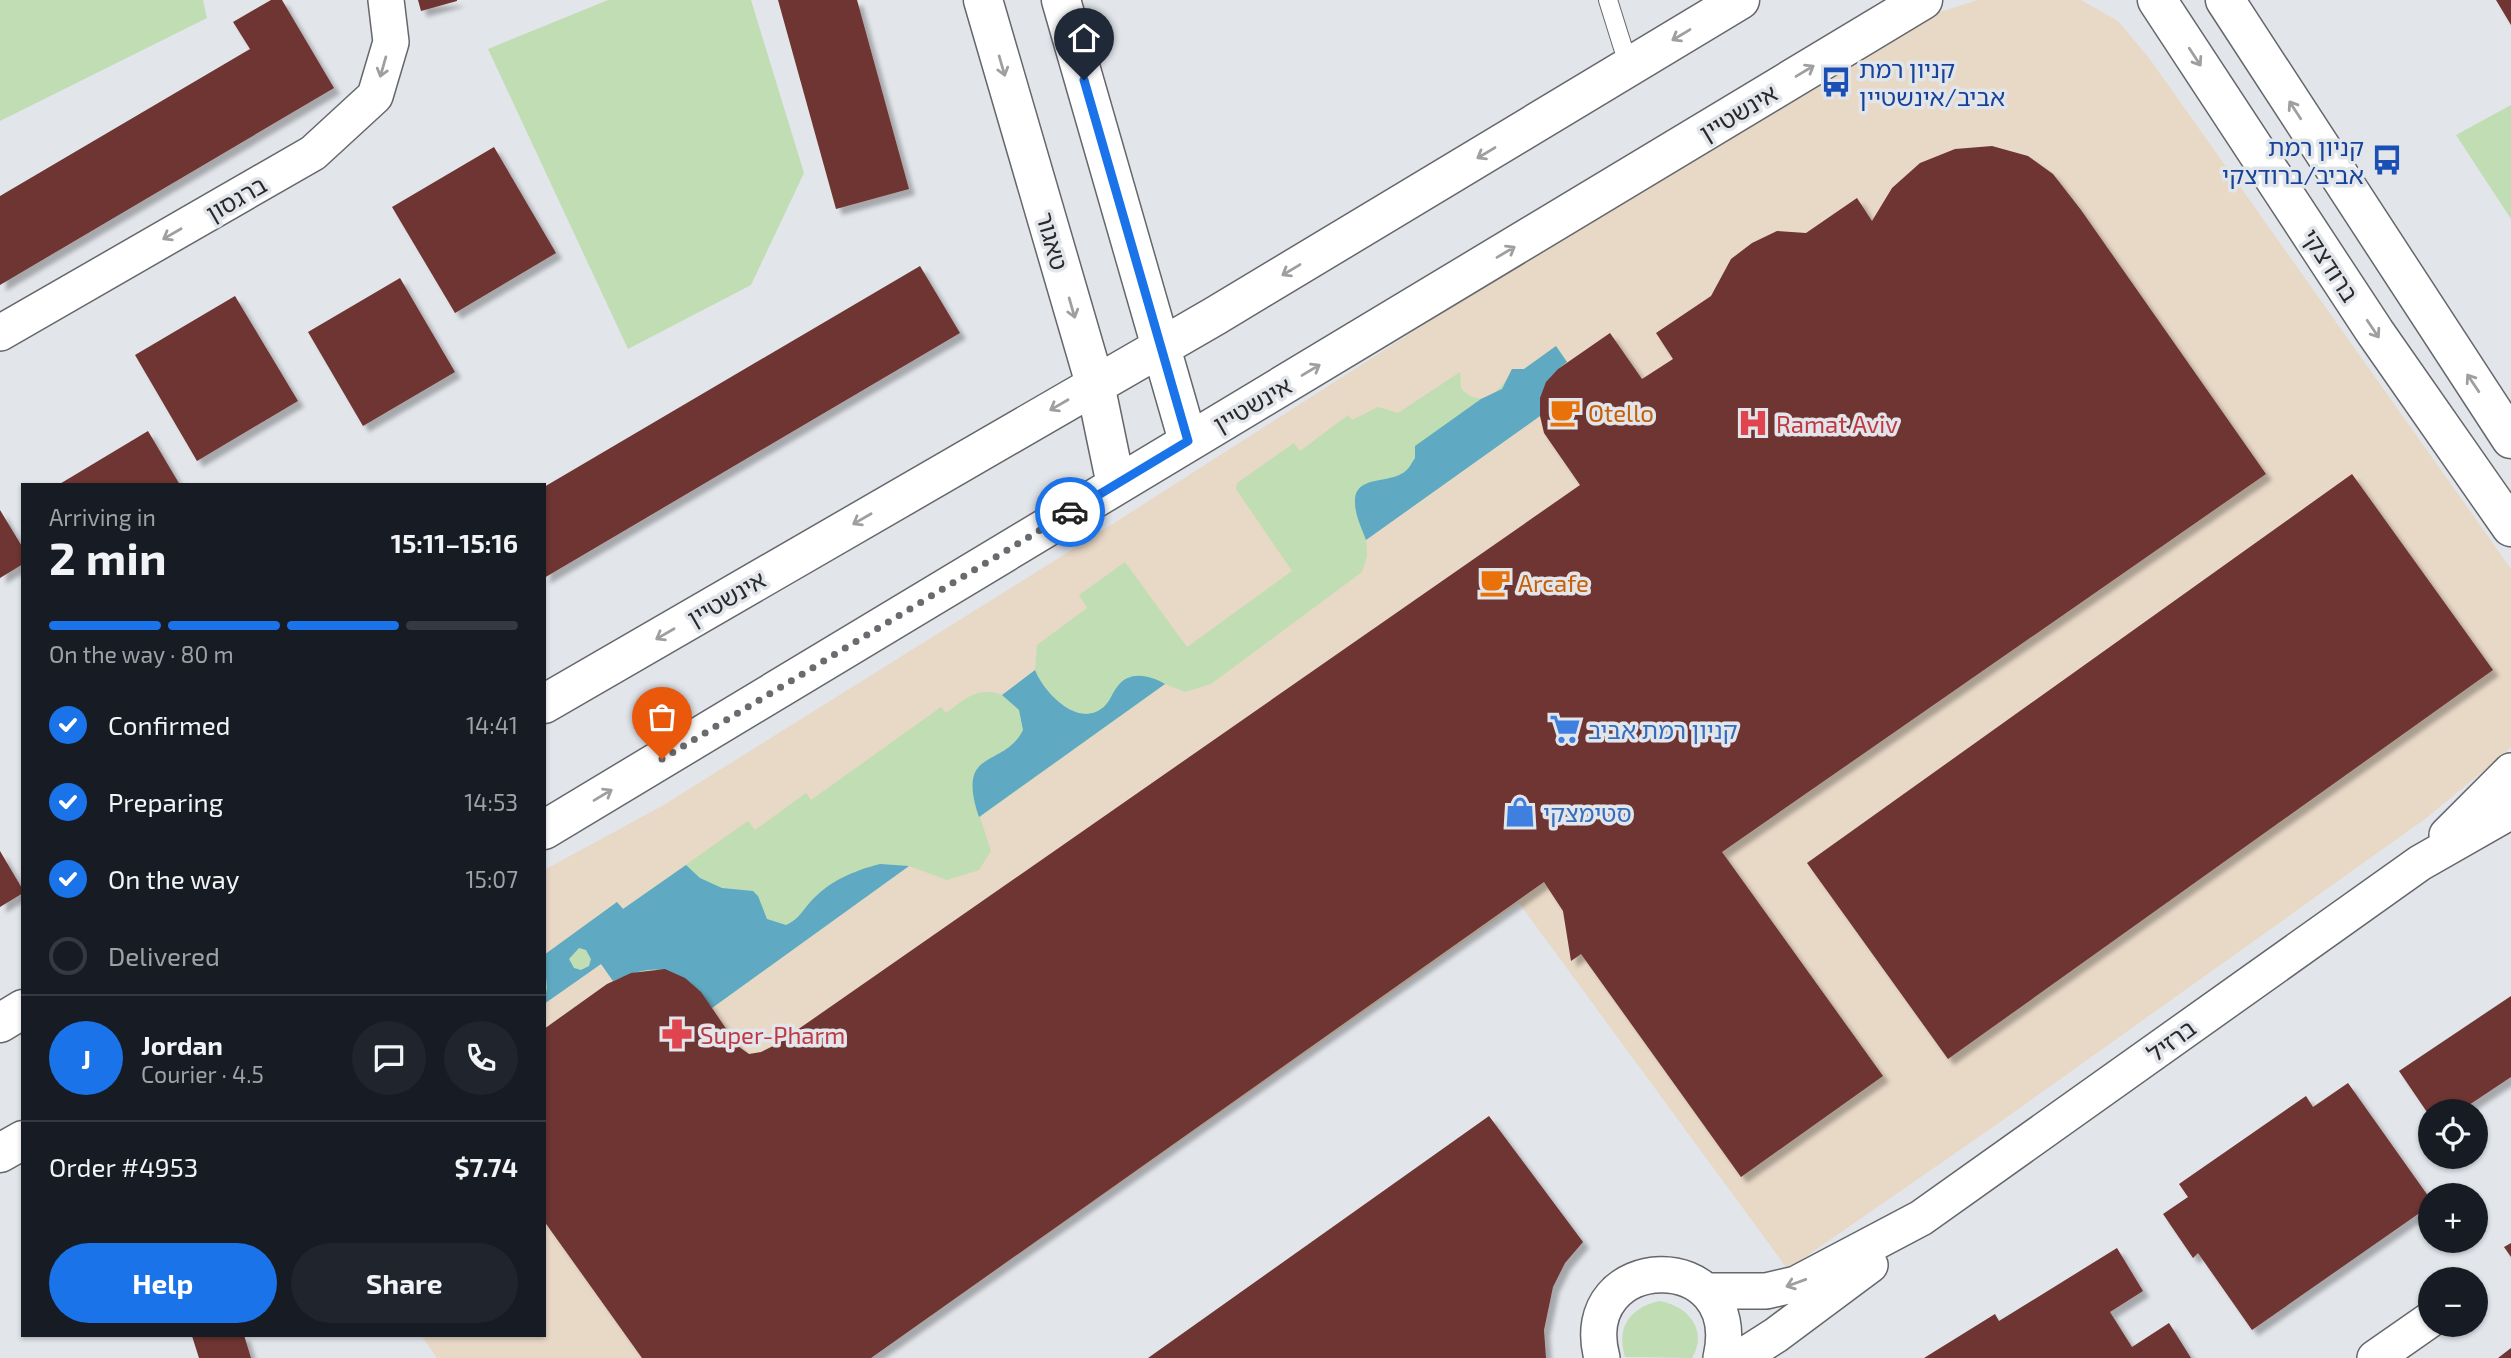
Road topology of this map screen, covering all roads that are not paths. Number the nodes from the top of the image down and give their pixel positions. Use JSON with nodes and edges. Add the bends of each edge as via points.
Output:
{"nodes":[{"id":1,"x":386,"y":0,"type":"edge"},
{"id":2,"x":983,"y":0,"type":"edge"},
{"id":3,"x":1061,"y":0,"type":"edge"},
{"id":4,"x":1608,"y":0,"type":"edge"},
{"id":5,"x":1740,"y":0,"type":"edge"},
{"id":6,"x":2225,"y":0,"type":"edge"},
{"id":7,"x":1923,"y":1,"type":"edge"},
{"id":8,"x":2155,"y":3,"type":"edge"},
{"id":9,"x":1629,"y":67,"type":"junction"},
{"id":10,"x":0,"y":333,"type":"edge"},
{"id":11,"x":1160,"y":346,"type":"junction"},
{"id":12,"x":1095,"y":384,"type":"junction"},
{"id":13,"x":2511,"y":439,"type":"edge"},
{"id":14,"x":1188,"y":441,"type":"junction"},
{"id":15,"x":1116,"y":485,"type":"junction"},
{"id":16,"x":2511,"y":527,"type":"edge"},
{"id":17,"x":546,"y":703,"type":"edge"},
{"id":18,"x":2511,"y":771,"type":"edge"},
{"id":19,"x":2511,"y":811,"type":"edge"},
{"id":20,"x":546,"y":829,"type":"edge"},
{"id":21,"x":2420,"y":863,"type":"junction"},
{"id":22,"x":21,"y":1010,"type":"edge"},
{"id":23,"x":0,"y":1023,"type":"edge"},
{"id":24,"x":21,"y":1141,"type":"edge"},
{"id":25,"x":0,"y":1153,"type":"edge"},
{"id":26,"x":1922,"y":1218,"type":"junction"},
{"id":27,"x":1706,"y":1291,"type":"junction"},
{"id":28,"x":2418,"y":1329,"type":"edge"},
{"id":29,"x":1602,"y":1358,"type":"edge"},
{"id":30,"x":1721,"y":1358,"type":"edge"},
{"id":31,"x":1740,"y":1358,"type":"edge"},
{"id":32,"x":2375,"y":1358,"type":"edge"}],
"edges":[{"from":1,"to":10,"type":"street","name":"ברגסון","one_way":true,"via":[[391,42],[375,96],[313,153]]},
{"from":2,"to":12,"type":"street","name":"טאגור","one_way":true},
{"from":3,"to":11,"type":"street"},
{"from":4,"to":9,"type":"lane"},
{"from":5,"to":9,"type":"street","name":"אינשטיין","one_way":true},
{"from":13,"to":6,"type":"street","one_way":true},
{"from":14,"to":7,"type":"street","name":"אינשטיין","one_way":true},
{"from":8,"to":16,"type":"street","name":"ברודצקי","one_way":true},
{"from":9,"to":11,"type":"street","name":"אינשטיין","one_way":true},
{"from":11,"to":12,"type":"street","name":"אינשטיין"},
{"from":11,"to":14,"type":"street"},
{"from":12,"to":15,"type":"street","name":"טאגור"},
{"from":12,"to":17,"type":"street","name":"אינשטיין","one_way":true},
{"from":14,"to":15,"type":"street","name":"אינשטיין"},
{"from":20,"to":15,"type":"street","name":"אינשטיין","one_way":true},
{"from":18,"to":21,"type":"street","name":"ברזיל"},
{"from":19,"to":21,"type":"street","name":"ברזיל"},
{"from":21,"to":26,"type":"street","name":"ברזיל"},
{"from":22,"to":23,"type":"street"},
{"from":24,"to":25,"type":"street"},
{"from":26,"to":27,"type":"street","name":"ברזיל","one_way":true,"via":[[1797,1284],[1766,1291]]},
{"from":26,"to":31,"type":"street","name":"ברזיל","via":[[1894,1247]]},
{"from":27,"to":29,"type":"street","via":[[1679,1275],[1659,1273],[1638,1277],[1620,1288],[1599,1322]]},
{"from":27,"to":30,"type":"street","via":[[1724,1322]]},
{"from":28,"to":32,"type":"street"}]}
